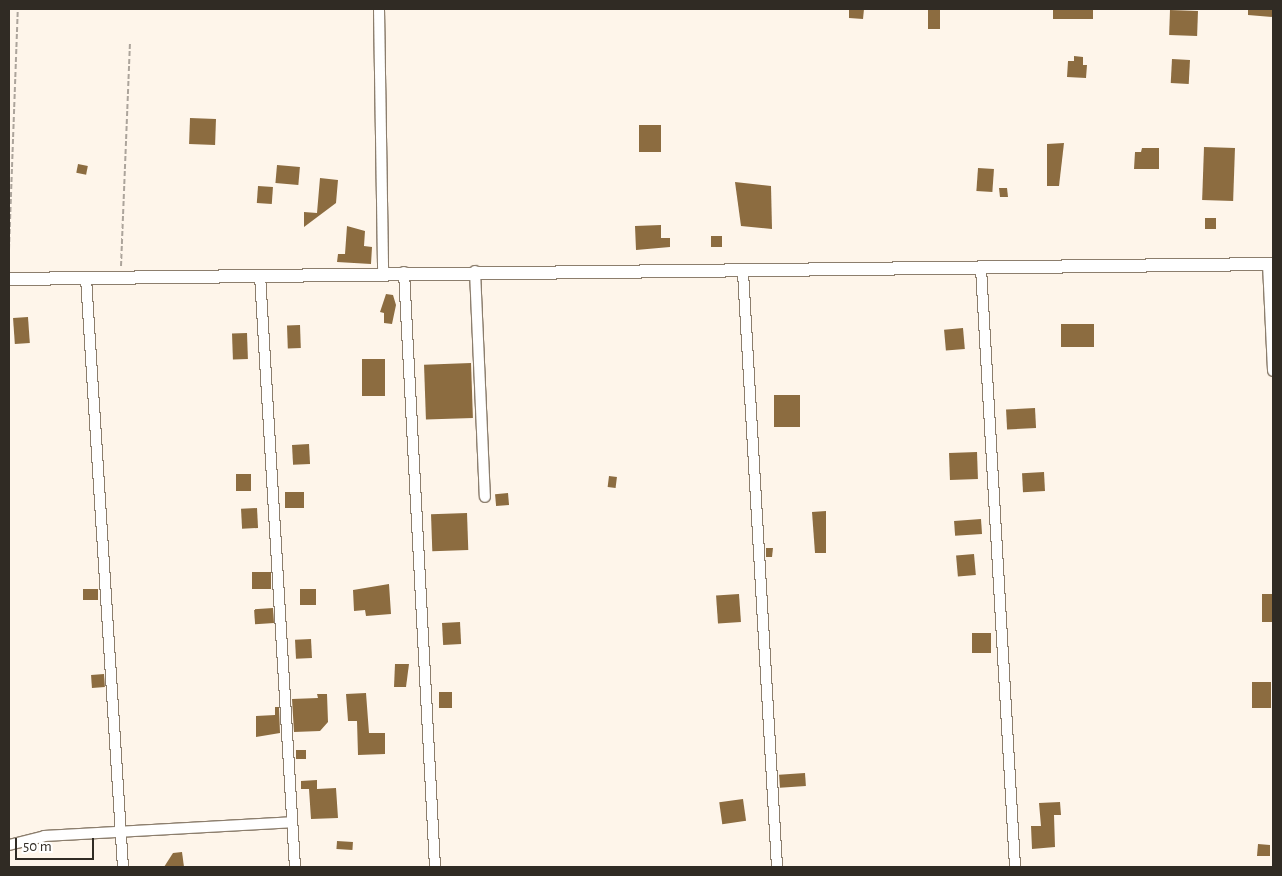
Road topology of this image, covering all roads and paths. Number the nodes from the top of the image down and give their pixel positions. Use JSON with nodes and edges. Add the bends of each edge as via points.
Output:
{"nodes":[{"id":1,"x":18,"y":9,"type":"edge"},
{"id":2,"x":380,"y":9,"type":"edge"},
{"id":3,"x":130,"y":43,"type":"dead end"},
{"id":4,"x":9,"y":249,"type":"edge"},
{"id":5,"x":1270,"y":264,"type":"edge"},
{"id":6,"x":981,"y":268,"type":"junction"},
{"id":7,"x":475,"y":271,"type":"junction"},
{"id":8,"x":404,"y":272,"type":"junction"},
{"id":9,"x":743,"y":272,"type":"junction"},
{"id":10,"x":382,"y":273,"type":"junction"},
{"id":11,"x":260,"y":275,"type":"junction"},
{"id":12,"x":120,"y":277,"type":"junction"},
{"id":13,"x":86,"y":278,"type":"junction"},
{"id":14,"x":9,"y":279,"type":"edge"},
{"id":15,"x":1273,"y":372,"type":"edge"},
{"id":16,"x":485,"y":497,"type":"dead end"},
{"id":17,"x":292,"y":822,"type":"junction"},
{"id":18,"x":121,"y":832,"type":"junction"},
{"id":19,"x":9,"y":845,"type":"edge"},
{"id":20,"x":123,"y":867,"type":"edge"},
{"id":21,"x":295,"y":867,"type":"edge"},
{"id":22,"x":435,"y":867,"type":"edge"},
{"id":23,"x":777,"y":867,"type":"edge"},
{"id":24,"x":1016,"y":867,"type":"edge"}],
"edges":[{"from":1,"to":4,"type":"path"},
{"from":2,"to":10,"type":"street"},
{"from":3,"to":12,"type":"path"},
{"from":5,"to":6,"type":"street"},
{"from":5,"to":15,"type":"street"},
{"from":6,"to":9,"type":"street"},
{"from":6,"to":24,"type":"street"},
{"from":7,"to":8,"type":"street"},
{"from":7,"to":9,"type":"street"},
{"from":7,"to":16,"type":"street"},
{"from":8,"to":10,"type":"street"},
{"from":8,"to":22,"type":"street"},
{"from":9,"to":23,"type":"street"},
{"from":10,"to":11,"type":"street"},
{"from":11,"to":12,"type":"street"},
{"from":11,"to":17,"type":"street"},
{"from":12,"to":13,"type":"street"},
{"from":13,"to":14,"type":"street"},
{"from":13,"to":18,"type":"street"},
{"from":17,"to":18,"type":"street"},
{"from":17,"to":21,"type":"street"},
{"from":18,"to":19,"type":"street","via":[[44,836]]},
{"from":18,"to":20,"type":"street"}]}
